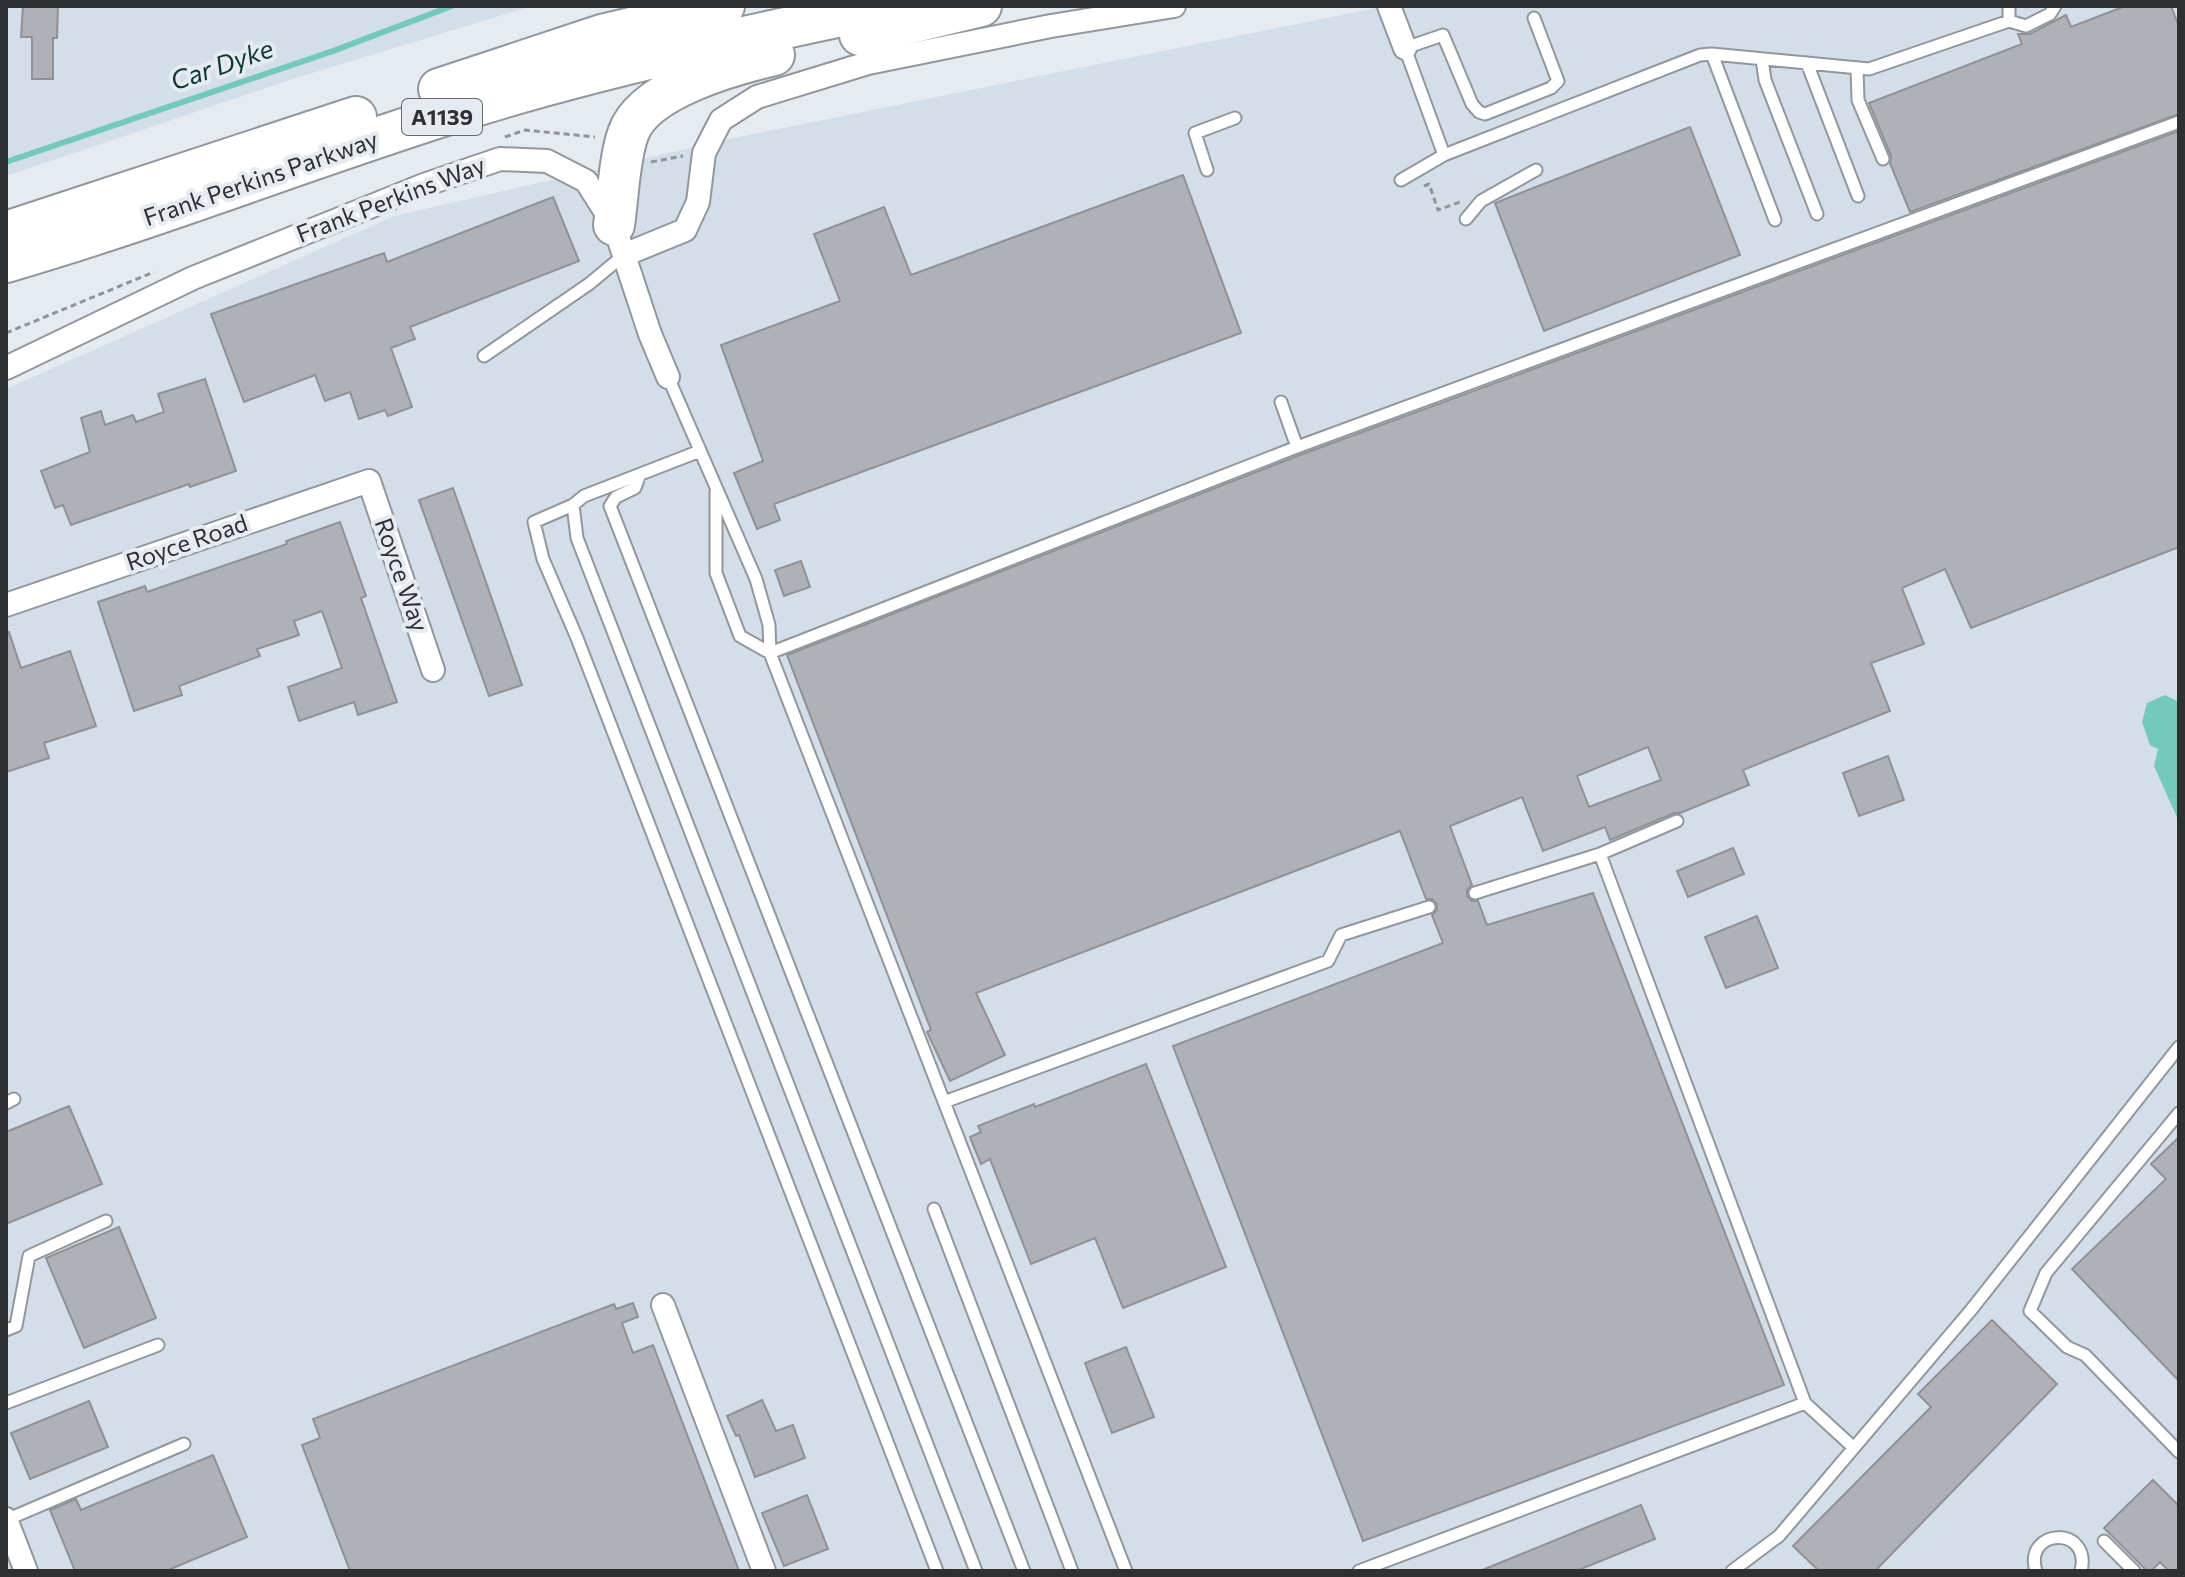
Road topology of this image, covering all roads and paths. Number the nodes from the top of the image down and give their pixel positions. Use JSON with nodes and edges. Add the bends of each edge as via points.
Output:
{"nodes":[{"id":1,"x":724,"y":6,"type":"edge"},
{"id":2,"x":889,"y":6,"type":"edge"},
{"id":3,"x":981,"y":6,"type":"edge"},
{"id":4,"x":1174,"y":6,"type":"edge"},
{"id":5,"x":1389,"y":6,"type":"edge"},
{"id":6,"x":2009,"y":6,"type":"edge"},
{"id":7,"x":2055,"y":6,"type":"edge"},
{"id":8,"x":1534,"y":18,"type":"dead end"},
{"id":9,"x":2009,"y":21,"type":"junction"},
{"id":10,"x":1405,"y":48,"type":"junction"},
{"id":11,"x":1712,"y":54,"type":"junction"},
{"id":12,"x":1762,"y":59,"type":"junction"},
{"id":13,"x":1807,"y":63,"type":"junction"},
{"id":14,"x":1857,"y":68,"type":"junction"},
{"id":15,"x":1235,"y":118,"type":"dead end"},
{"id":16,"x":2179,"y":122,"type":"edge"},
{"id":17,"x":704,"y":153,"type":"junction"},
{"id":18,"x":1444,"y":155,"type":"junction"},
{"id":19,"x":1883,"y":159,"type":"dead end"},
{"id":20,"x":645,"y":163,"type":"dead end"},
{"id":21,"x":1207,"y":170,"type":"dead end"},
{"id":22,"x":1536,"y":170,"type":"dead end"},
{"id":23,"x":1401,"y":180,"type":"dead end"},
{"id":24,"x":1416,"y":189,"type":"dead end"},
{"id":25,"x":1858,"y":196,"type":"dead end"},
{"id":26,"x":1481,"y":201,"type":"junction"},
{"id":27,"x":1817,"y":214,"type":"dead end"},
{"id":28,"x":1466,"y":219,"type":"dead end"},
{"id":29,"x":1775,"y":220,"type":"dead end"},
{"id":30,"x":6,"y":232,"type":"edge"},
{"id":31,"x":619,"y":240,"type":"junction"},
{"id":32,"x":6,"y":262,"type":"edge"},
{"id":33,"x":484,"y":356,"type":"dead end"},
{"id":34,"x":6,"y":368,"type":"edge"},
{"id":35,"x":668,"y":377,"type":"joint"},
{"id":36,"x":1281,"y":402,"type":"dead end"},
{"id":37,"x":1297,"y":447,"type":"junction"},
{"id":38,"x":700,"y":451,"type":"junction"},
{"id":39,"x":640,"y":474,"type":"junction"},
{"id":40,"x":369,"y":481,"type":"joint"},
{"id":41,"x":716,"y":486,"type":"junction"},
{"id":42,"x":573,"y":505,"type":"junction"},
{"id":43,"x":6,"y":605,"type":"edge"},
{"id":44,"x":770,"y":653,"type":"junction"},
{"id":45,"x":433,"y":670,"type":"dead end"},
{"id":46,"x":1677,"y":821,"type":"dead end"},
{"id":47,"x":1600,"y":854,"type":"junction"},
{"id":48,"x":1475,"y":893,"type":"dead end"},
{"id":49,"x":1429,"y":907,"type":"dead end"},
{"id":50,"x":2179,"y":1047,"type":"edge"},
{"id":51,"x":944,"y":1102,"type":"junction"},
{"id":52,"x":2179,"y":1113,"type":"edge"},
{"id":53,"x":934,"y":1209,"type":"dead end"},
{"id":54,"x":106,"y":1221,"type":"dead end"},
{"id":55,"x":663,"y":1305,"type":"dead end"},
{"id":56,"x":6,"y":1330,"type":"edge"},
{"id":57,"x":158,"y":1345,"type":"dead end"},
{"id":58,"x":6,"y":1403,"type":"edge"},
{"id":59,"x":1805,"y":1403,"type":"junction"},
{"id":60,"x":184,"y":1444,"type":"dead end"},
{"id":61,"x":1854,"y":1448,"type":"junction"},
{"id":62,"x":2179,"y":1452,"type":"edge"},
{"id":63,"x":6,"y":1519,"type":"edge"},
{"id":64,"x":2104,"y":1541,"type":"dead end"},
{"id":65,"x":25,"y":1571,"type":"edge"},
{"id":66,"x":764,"y":1571,"type":"edge"},
{"id":67,"x":937,"y":1571,"type":"edge"},
{"id":68,"x":976,"y":1571,"type":"edge"},
{"id":69,"x":1024,"y":1571,"type":"edge"},
{"id":70,"x":1072,"y":1571,"type":"edge"},
{"id":71,"x":1126,"y":1571,"type":"edge"},
{"id":72,"x":1359,"y":1571,"type":"edge"},
{"id":73,"x":1732,"y":1571,"type":"edge"},
{"id":74,"x":2036,"y":1571,"type":"edge"},
{"id":75,"x":2081,"y":1571,"type":"edge"},
{"id":76,"x":2134,"y":1571,"type":"edge"}],
"edges":[{"from":1,"to":30,"type":"highway","name":"Frank Perkins Parkway","number":"A1139","via":[[602,35]]},
{"from":2,"to":32,"type":"highway","name":"Frank Perkins Parkway","number":"A1139","via":[[709,43],[464,109]]},
{"from":3,"to":31,"type":"highway","via":[[760,58],[672,90],[645,109],[628,132]]},
{"from":4,"to":17,"type":"street","via":[[868,63],[757,97],[721,120]]},
{"from":5,"to":10,"type":"street"},
{"from":6,"to":9,"type":"lane"},
{"from":7,"to":9,"type":"lane","via":[[2026,26]]},
{"from":8,"to":10,"type":"lane","via":[[1558,81],[1485,114],[1472,104],[1443,35]]},
{"from":9,"to":14,"type":"lane","via":[[1869,69]]},
{"from":10,"to":18,"type":"lane"},
{"from":11,"to":12,"type":"lane"},
{"from":11,"to":18,"type":"lane"},
{"from":11,"to":29,"type":"lane"},
{"from":12,"to":13,"type":"lane"},
{"from":12,"to":27,"type":"lane","via":[[1765,80]]},
{"from":13,"to":14,"type":"lane"},
{"from":13,"to":25,"type":"lane"},
{"from":14,"to":19,"type":"lane","via":[[1858,100]]},
{"from":15,"to":21,"type":"lane","via":[[1195,133]]},
{"from":16,"to":37,"type":"lane"},
{"from":17,"to":20,"type":"path"},
{"from":17,"to":31,"type":"street","via":[[698,202],[685,230]]},
{"from":18,"to":23,"type":"lane"},
{"from":22,"to":26,"type":"lane"},
{"from":24,"to":26,"type":"path","via":[[1429,184],[1438,210],[1477,197]]},
{"from":26,"to":28,"type":"lane"},
{"from":31,"to":33,"type":"lane","via":[[589,284]]},
{"from":31,"to":34,"type":"street","name":"Frank Perkins Way","via":[[586,181],[547,161],[500,159],[193,278]]},
{"from":31,"to":35,"type":"street","name":"Frank Perkins Way"},
{"from":35,"to":38,"type":"lane"},
{"from":36,"to":37,"type":"lane"},
{"from":37,"to":44,"type":"lane"},
{"from":38,"to":39,"type":"lane"},
{"from":38,"to":41,"type":"lane"},
{"from":39,"to":42,"type":"lane"},
{"from":39,"to":69,"type":"lane","via":[[635,488],[610,506]]},
{"from":40,"to":43,"type":"street","name":"Royce Road"},
{"from":40,"to":45,"type":"street","name":"Royce Way"},
{"from":41,"to":44,"type":"lane","via":[[756,579],[769,625]]},
{"from":41,"to":44,"type":"lane","via":[[716,573],[740,636]]},
{"from":42,"to":67,"type":"lane","via":[[534,522],[543,559]]},
{"from":42,"to":68,"type":"lane","via":[[577,538]]},
{"from":44,"to":51,"type":"lane"},
{"from":46,"to":47,"type":"lane"},
{"from":47,"to":48,"type":"lane"},
{"from":47,"to":59,"type":"lane"},
{"from":49,"to":51,"type":"lane","via":[[1341,935],[1328,961]]},
{"from":50,"to":61,"type":"lane","via":[[1971,1310]]},
{"from":51,"to":71,"type":"lane"},
{"from":52,"to":62,"type":"lane","via":[[2046,1273],[2030,1311],[2067,1347],[2085,1355]]},
{"from":53,"to":70,"type":"lane"},
{"from":54,"to":56,"type":"lane","via":[[29,1256],[16,1326]]},
{"from":55,"to":66,"type":"street"},
{"from":57,"to":58,"type":"lane"},
{"from":59,"to":61,"type":"lane"},
{"from":59,"to":72,"type":"lane"},
{"from":60,"to":63,"type":"lane"},
{"from":61,"to":73,"type":"lane","via":[[1779,1536]]},
{"from":63,"to":65,"type":"street"},
{"from":64,"to":76,"type":"lane"},
{"from":74,"to":75,"type":"lane","via":[[2034,1555],[2041,1543],[2065,1537],[2083,1556]]}]}
